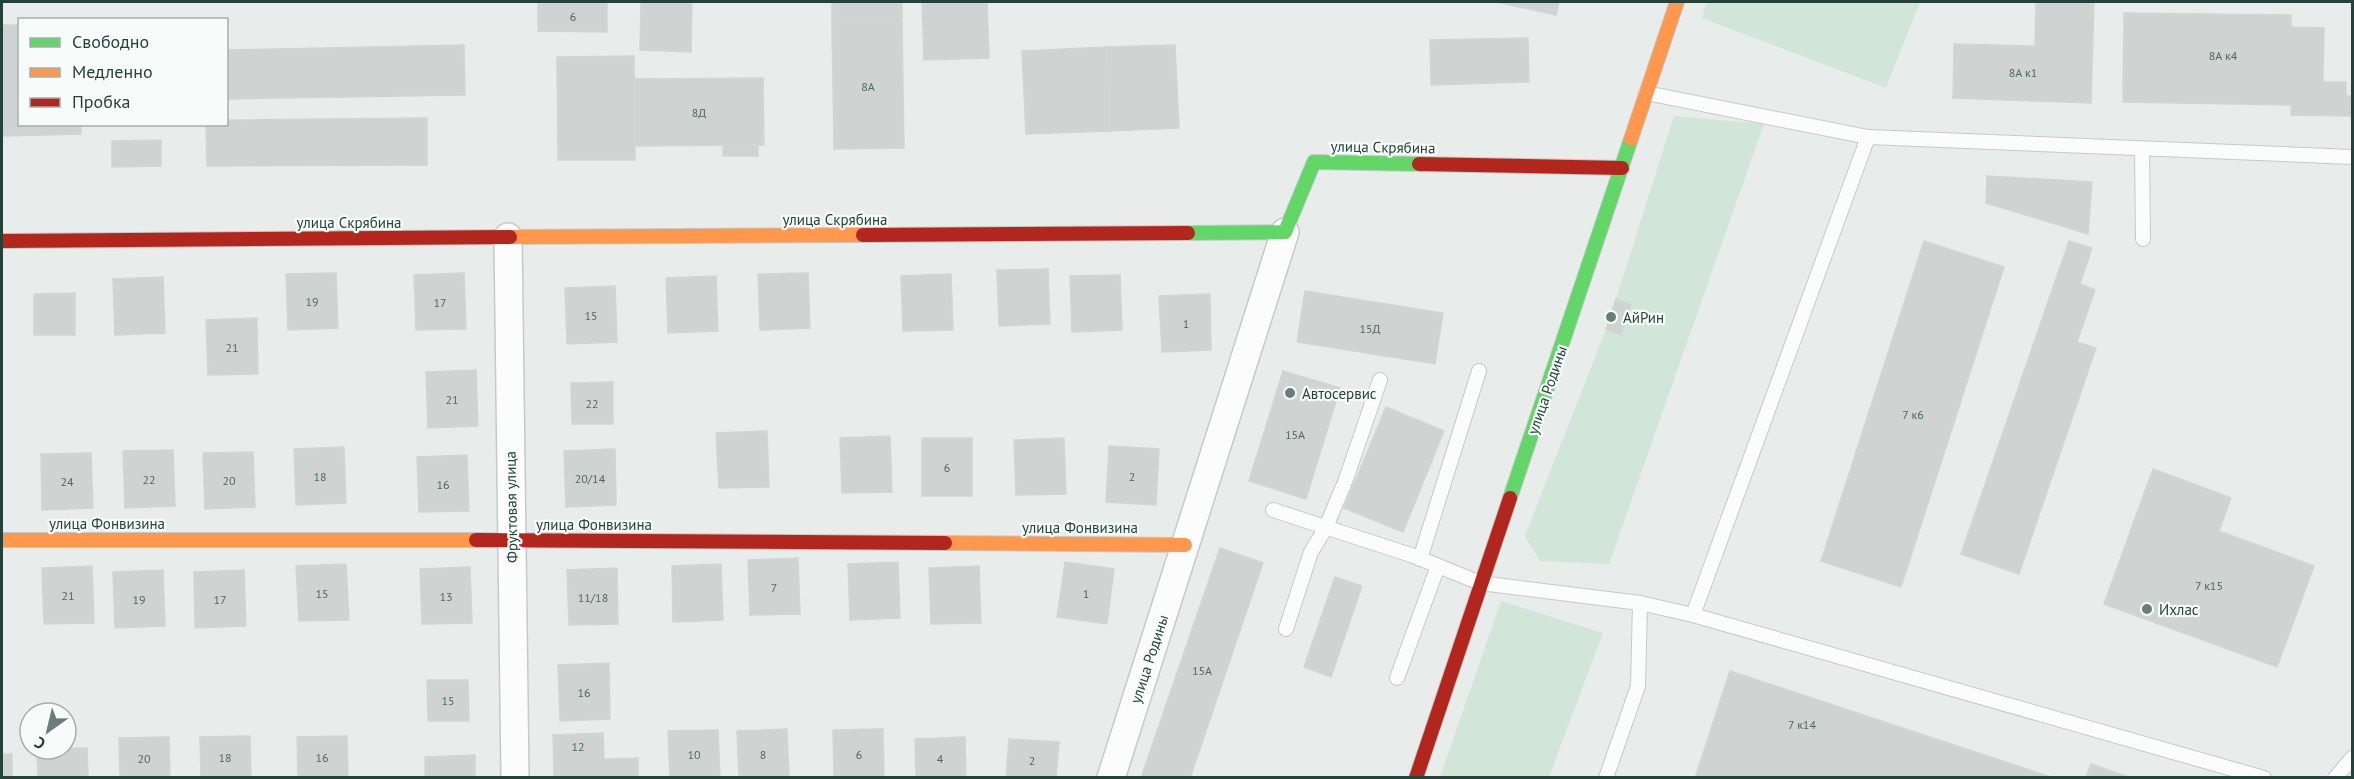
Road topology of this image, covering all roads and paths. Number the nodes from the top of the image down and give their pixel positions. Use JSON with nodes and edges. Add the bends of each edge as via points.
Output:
{"nodes":[{"id":1,"x":1677,"y":2,"type":"edge"},
{"id":2,"x":1646,"y":93,"type":"junction"},
{"id":3,"x":1868,"y":137,"type":"junction"},
{"id":4,"x":2142,"y":148,"type":"junction"},
{"id":5,"x":2352,"y":157,"type":"edge"},
{"id":6,"x":1622,"y":168,"type":"junction"},
{"id":7,"x":1286,"y":232,"type":"junction"},
{"id":8,"x":508,"y":237,"type":"junction"},
{"id":9,"x":2143,"y":239,"type":"dead end"},
{"id":10,"x":2,"y":241,"type":"edge"},
{"id":11,"x":1479,"y":372,"type":"dead end"},
{"id":12,"x":1380,"y":380,"type":"dead end"},
{"id":13,"x":1273,"y":510,"type":"dead end"},
{"id":14,"x":1325,"y":529,"type":"junction"},
{"id":15,"x":2,"y":540,"type":"edge"},
{"id":16,"x":511,"y":540,"type":"junction"},
{"id":17,"x":1185,"y":545,"type":"junction"},
{"id":18,"x":1420,"y":559,"type":"junction"},
{"id":19,"x":1438,"y":566,"type":"junction"},
{"id":20,"x":1480,"y":583,"type":"junction"},
{"id":21,"x":1640,"y":603,"type":"junction"},
{"id":22,"x":1693,"y":615,"type":"junction"},
{"id":23,"x":1286,"y":629,"type":"dead end"},
{"id":24,"x":1396,"y":678,"type":"dead end"},
{"id":25,"x":2352,"y":758,"type":"edge"},
{"id":26,"x":515,"y":777,"type":"edge"},
{"id":27,"x":1111,"y":777,"type":"edge"},
{"id":28,"x":1416,"y":777,"type":"edge"},
{"id":29,"x":1606,"y":777,"type":"edge"},
{"id":30,"x":2264,"y":777,"type":"edge"},
{"id":31,"x":2335,"y":777,"type":"edge"}],
"edges":[{"from":1,"to":2,"type":"street","name":"улица Родины"},
{"from":2,"to":3,"type":"lane"},
{"from":2,"to":6,"type":"street","name":"улица Родины"},
{"from":3,"to":4,"type":"lane"},
{"from":3,"to":22,"type":"lane"},
{"from":4,"to":5,"type":"lane"},
{"from":4,"to":9,"type":"lane"},
{"from":6,"to":7,"type":"street","name":"улица Скрябина","via":[[1314,162]]},
{"from":6,"to":20,"type":"street","name":"улица Родины"},
{"from":7,"to":8,"type":"street","name":"улица Скрябина"},
{"from":7,"to":17,"type":"street","name":"улица Родины"},
{"from":8,"to":10,"type":"street","name":"улица Скрябина"},
{"from":8,"to":16,"type":"street","name":"Фруктовая улица"},
{"from":11,"to":18,"type":"lane"},
{"from":12,"to":14,"type":"lane","via":[[1346,482]]},
{"from":13,"to":14,"type":"lane"},
{"from":14,"to":18,"type":"lane"},
{"from":14,"to":23,"type":"lane","via":[[1311,552]]},
{"from":15,"to":16,"type":"street","name":"улица Фонвизина"},
{"from":16,"to":17,"type":"street","name":"улица Фонвизина"},
{"from":16,"to":26,"type":"street","name":"Фруктовая улица"},
{"from":17,"to":27,"type":"street","name":"улица Родины"},
{"from":18,"to":19,"type":"lane"},
{"from":19,"to":20,"type":"lane"},
{"from":19,"to":24,"type":"lane"},
{"from":20,"to":21,"type":"lane"},
{"from":20,"to":28,"type":"street","name":"улица Родины"},
{"from":21,"to":22,"type":"lane"},
{"from":21,"to":29,"type":"lane","via":[[1638,686]]},
{"from":22,"to":30,"type":"lane"},
{"from":25,"to":31,"type":"lane"}]}
